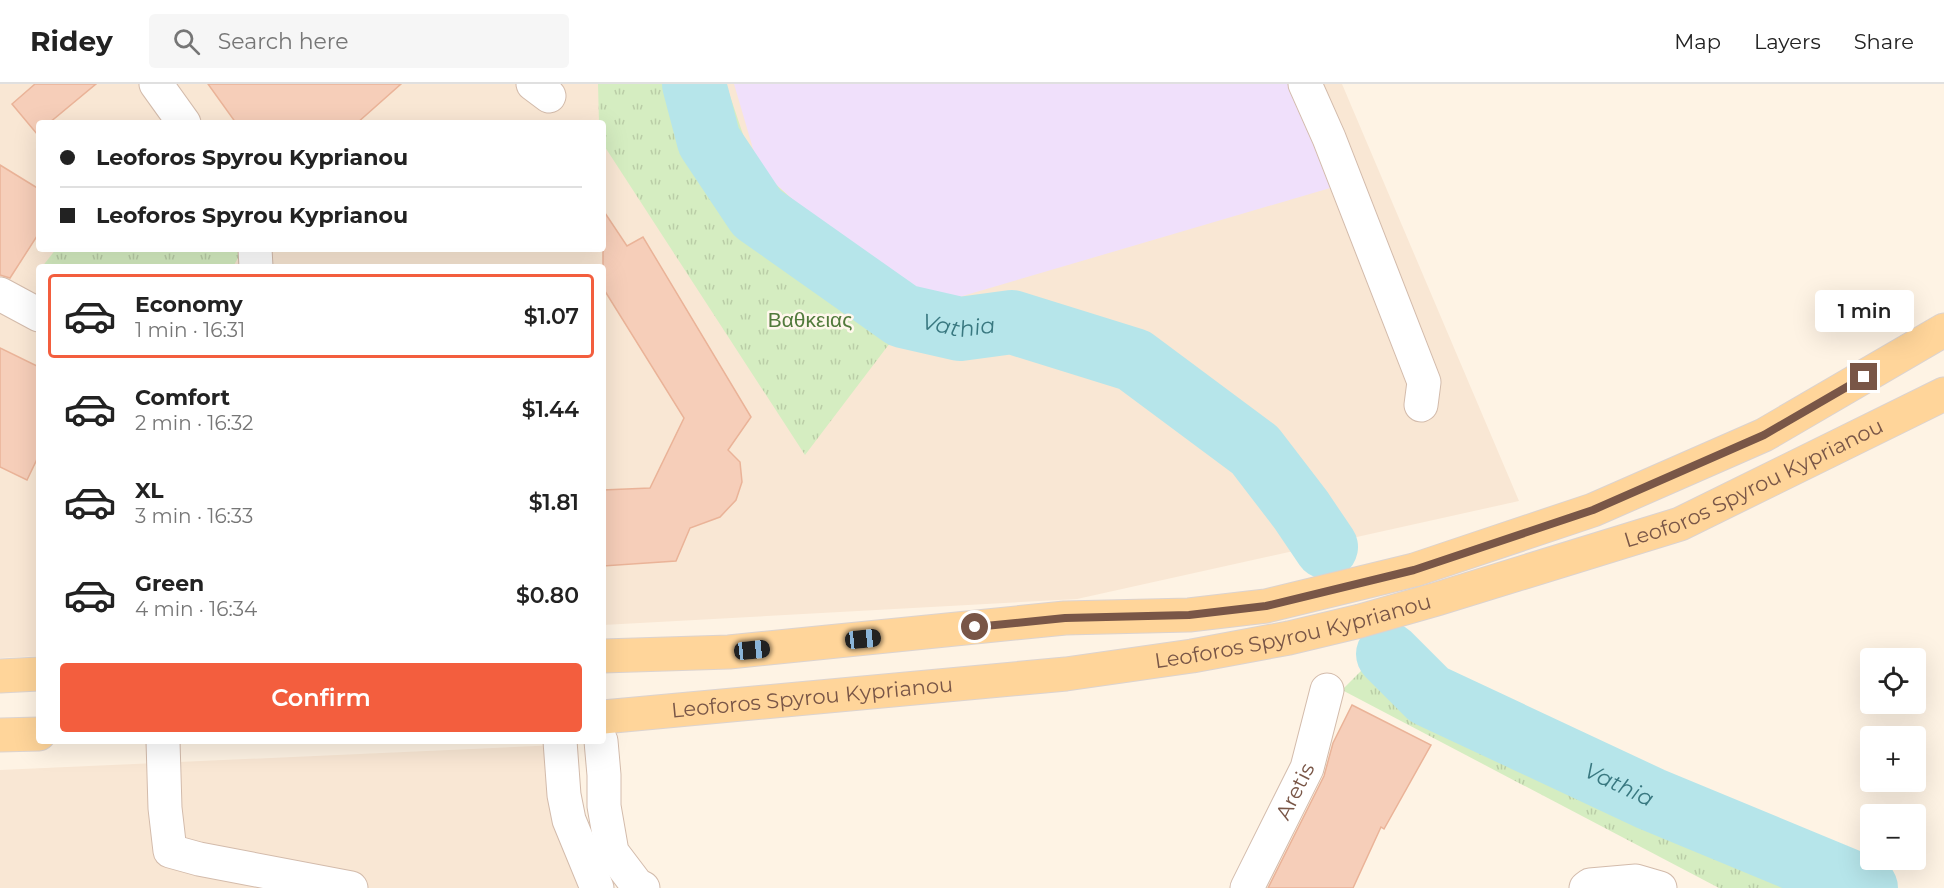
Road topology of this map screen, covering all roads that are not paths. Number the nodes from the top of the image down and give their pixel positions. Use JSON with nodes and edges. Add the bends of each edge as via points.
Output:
{"nodes":[{"id":1,"x":156,"y":84,"type":"edge"},
{"id":2,"x":1305,"y":84,"type":"edge"},
{"id":3,"x":182,"y":120,"type":"edge"},
{"id":4,"x":0,"y":294,"type":"edge"},
{"id":5,"x":36,"y":313,"type":"edge"},
{"id":6,"x":1944,"y":330,"type":"edge"},
{"id":7,"x":1944,"y":394,"type":"edge"},
{"id":8,"x":1421,"y":405,"type":"dead end"},
{"id":9,"x":606,"y":656,"type":"edge"},
{"id":10,"x":36,"y":674,"type":"edge"},
{"id":11,"x":0,"y":676,"type":"edge"},
{"id":12,"x":1327,"y":690,"type":"dead end"},
{"id":13,"x":606,"y":717,"type":"edge"},
{"id":14,"x":36,"y":734,"type":"edge"},
{"id":15,"x":0,"y":735,"type":"edge"},
{"id":16,"x":163,"y":744,"type":"edge"},
{"id":17,"x":560,"y":744,"type":"edge"},
{"id":18,"x":601,"y":744,"type":"edge"},
{"id":19,"x":351,"y":888,"type":"edge"},
{"id":20,"x":597,"y":888,"type":"edge"},
{"id":21,"x":643,"y":888,"type":"edge"},
{"id":22,"x":1247,"y":888,"type":"edge"},
{"id":23,"x":1586,"y":888,"type":"edge"},
{"id":24,"x":1660,"y":888,"type":"edge"}],
"edges":[{"from":1,"to":3,"type":"street"},
{"from":2,"to":8,"type":"street","via":[[1424,382]]},
{"from":4,"to":5,"type":"street"},
{"from":6,"to":9,"type":"main road","name":"Leoforos Spyrou Kyprianou","via":[[1764,435],[1593,510],[1414,570],[1266,606],[1189,615],[1065,618],[729,652]]},
{"from":7,"to":13,"type":"main road","name":"Leoforos Spyrou Kyprianou","via":[[1680,524],[1360,621],[1192,656],[1066,674]]},
{"from":10,"to":11,"type":"main road"},
{"from":12,"to":22,"type":"street","name":"Aretis","via":[[1307,768]]},
{"from":14,"to":15,"type":"main road"},
{"from":16,"to":19,"type":"street","via":[[171,851]]},
{"from":17,"to":20,"type":"street","via":[[569,820]]},
{"from":18,"to":21,"type":"street","via":[[604,806],[612,852]]},
{"from":23,"to":24,"type":"street","via":[[1636,881]]}]}
